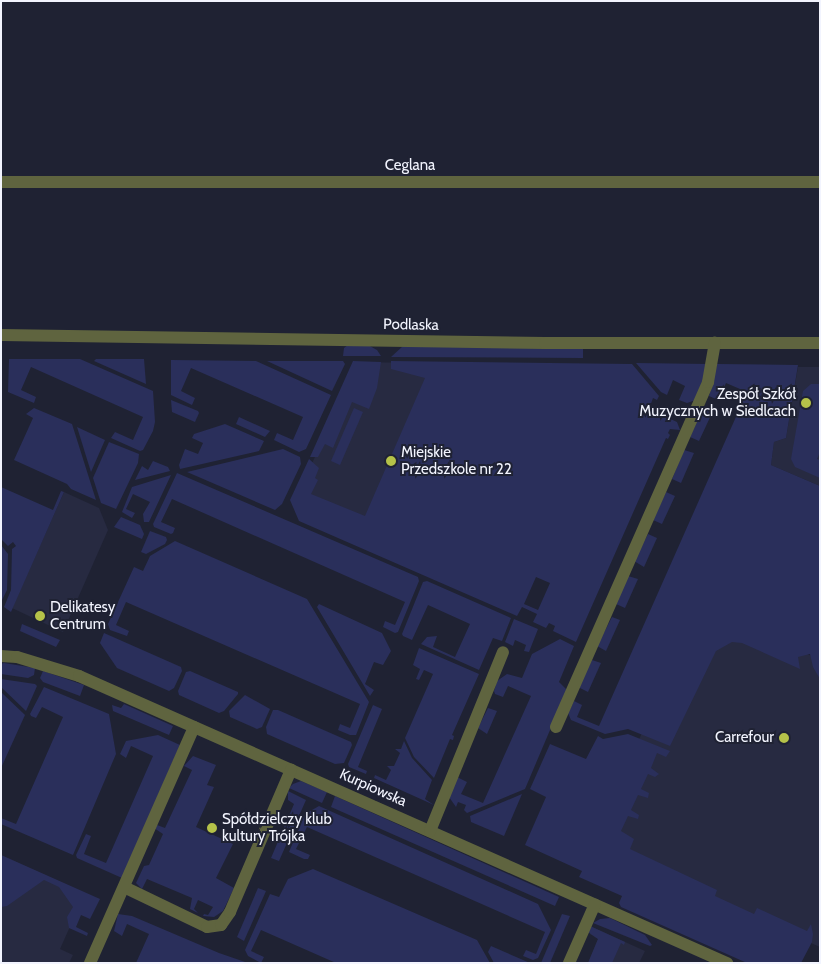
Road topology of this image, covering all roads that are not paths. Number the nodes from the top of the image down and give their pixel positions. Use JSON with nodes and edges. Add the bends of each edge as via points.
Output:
{"nodes":[{"id":1,"x":1,"y":182,"type":"edge"},
{"id":2,"x":820,"y":182,"type":"edge"},
{"id":3,"x":1,"y":335,"type":"edge"},
{"id":4,"x":715,"y":343,"type":"junction"},
{"id":5,"x":820,"y":343,"type":"edge"},
{"id":6,"x":503,"y":652,"type":"dead end"},
{"id":7,"x":1,"y":656,"type":"edge"},
{"id":8,"x":194,"y":727,"type":"junction"},
{"id":9,"x":556,"y":727,"type":"dead end"},
{"id":10,"x":291,"y":770,"type":"junction"},
{"id":11,"x":430,"y":831,"type":"junction"},
{"id":12,"x":124,"y":887,"type":"junction"},
{"id":13,"x":595,"y":904,"type":"junction"},
{"id":14,"x":90,"y":963,"type":"edge"},
{"id":15,"x":569,"y":963,"type":"edge"},
{"id":16,"x":727,"y":963,"type":"edge"}],
"edges":[{"from":1,"to":2,"type":"street","name":"Ceglana"},
{"from":3,"to":4,"type":"street","name":"Podlaska"},
{"from":4,"to":5,"type":"street","name":"Podlaska"},
{"from":4,"to":9,"type":"street","via":[[708,382]]},
{"from":6,"to":11,"type":"street"},
{"from":7,"to":8,"type":"street","name":"Kurpiowska","via":[[18,657],[79,676]]},
{"from":8,"to":10,"type":"street","name":"Kurpiowska"},
{"from":8,"to":12,"type":"street"},
{"from":10,"to":11,"type":"street","name":"Kurpiowska"},
{"from":10,"to":12,"type":"street","via":[[230,912],[221,925],[207,927]]},
{"from":11,"to":13,"type":"street","name":"Kurpiowska"},
{"from":12,"to":14,"type":"street"},
{"from":13,"to":15,"type":"street"},
{"from":13,"to":16,"type":"street","name":"Kurpiowska"}]}
